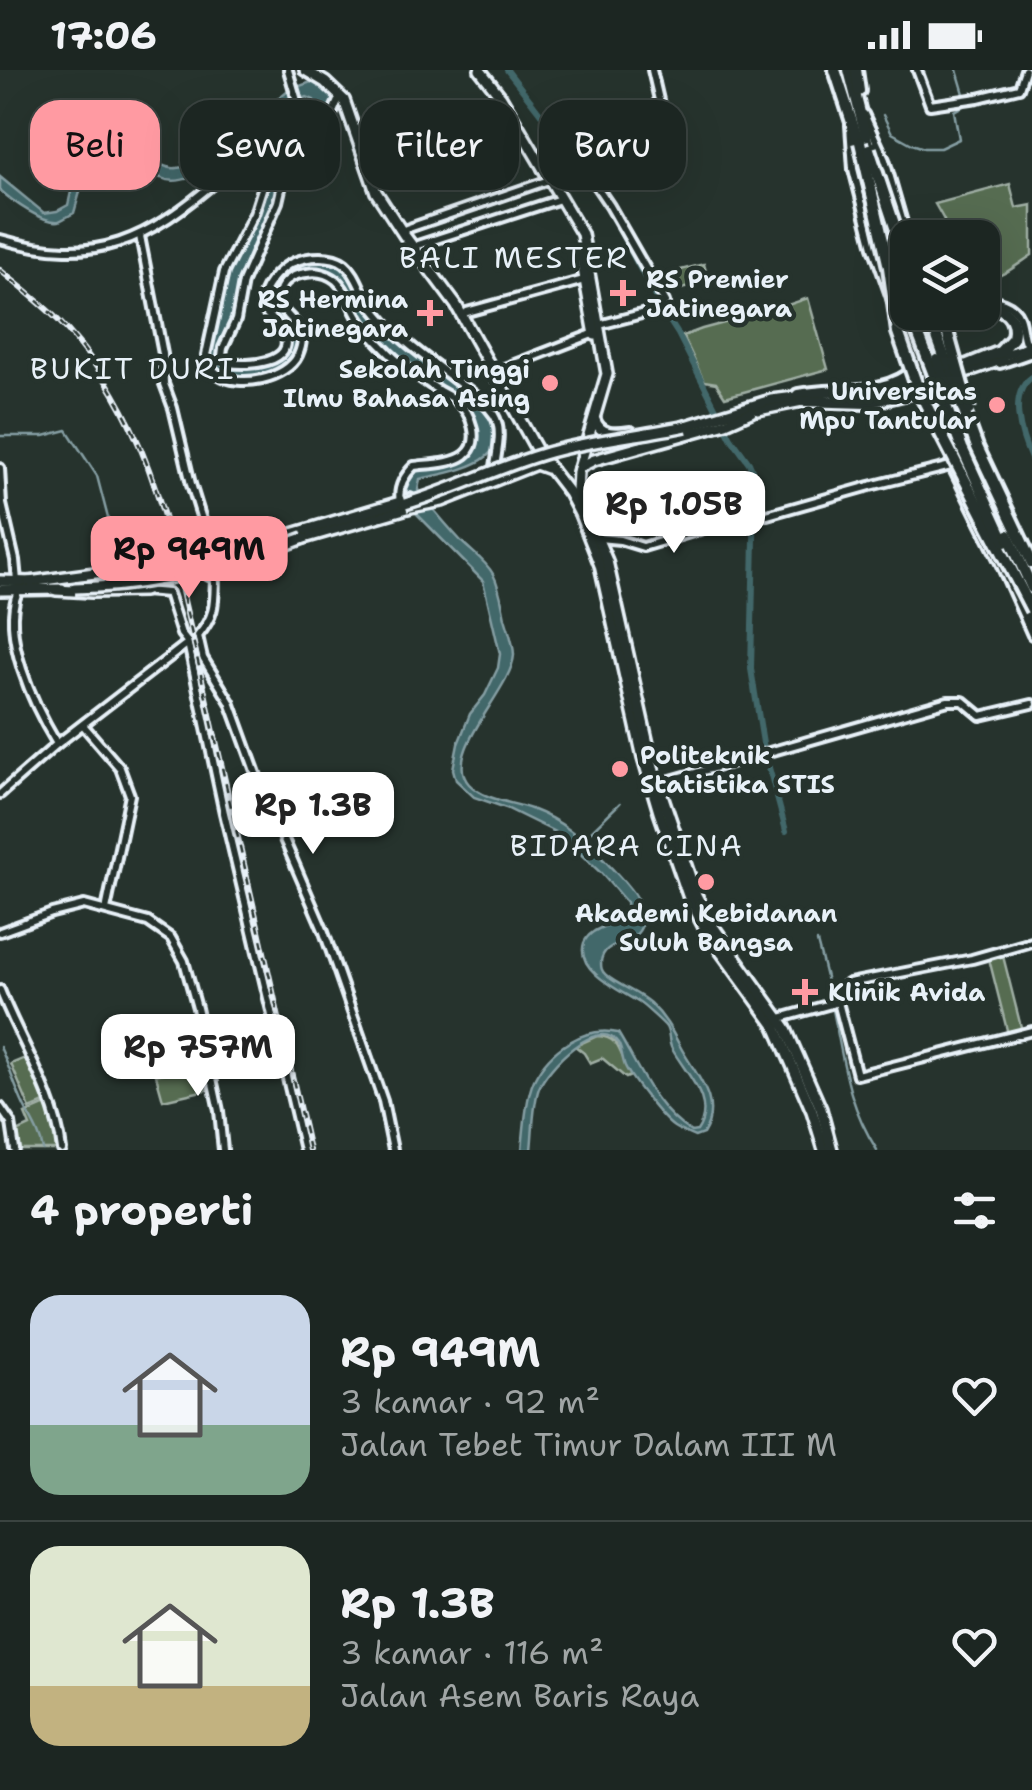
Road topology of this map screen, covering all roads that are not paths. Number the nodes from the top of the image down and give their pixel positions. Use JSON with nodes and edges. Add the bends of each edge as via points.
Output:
{"nodes":[{"id":1,"x":304,"y":70,"type":"edge"},
{"id":2,"x":315,"y":70,"type":"edge"},
{"id":3,"x":476,"y":70,"type":"edge"},
{"id":4,"x":652,"y":70,"type":"edge"},
{"id":5,"x":917,"y":70,"type":"edge"},
{"id":6,"x":1025,"y":70,"type":"edge"},
{"id":7,"x":848,"y":72,"type":"edge"},
{"id":8,"x":340,"y":95,"type":"junction"},
{"id":9,"x":658,"y":100,"type":"edge"},
{"id":10,"x":861,"y":102,"type":"junction"},
{"id":11,"x":851,"y":118,"type":"junction"},
{"id":12,"x":868,"y":123,"type":"junction"},
{"id":13,"x":864,"y":146,"type":"junction"},
{"id":14,"x":539,"y":164,"type":"edge"},
{"id":15,"x":539,"y":183,"type":"edge"},
{"id":16,"x":205,"y":190,"type":"edge"},
{"id":17,"x":262,"y":190,"type":"edge"},
{"id":18,"x":551,"y":190,"type":"edge"},
{"id":19,"x":555,"y":190,"type":"edge"},
{"id":20,"x":598,"y":190,"type":"edge"},
{"id":21,"x":557,"y":200,"type":"junction"},
{"id":22,"x":891,"y":220,"type":"edge"},
{"id":23,"x":893,"y":220,"type":"edge"},
{"id":24,"x":897,"y":220,"type":"edge"},
{"id":25,"x":902,"y":220,"type":"edge"},
{"id":26,"x":406,"y":228,"type":"junction"},
{"id":27,"x":890,"y":230,"type":"edge"},
{"id":28,"x":890,"y":230,"type":"edge"},
{"id":29,"x":140,"y":236,"type":"junction"},
{"id":30,"x":890,"y":236,"type":"edge"},
{"id":31,"x":0,"y":240,"type":"edge"},
{"id":32,"x":418,"y":246,"type":"junction"},
{"id":33,"x":584,"y":280,"type":"junction"},
{"id":34,"x":890,"y":294,"type":"edge"},
{"id":35,"x":1000,"y":302,"type":"edge"},
{"id":36,"x":1000,"y":309,"type":"edge"},
{"id":37,"x":467,"y":312,"type":"junction"},
{"id":38,"x":597,"y":329,"type":"junction"},
{"id":39,"x":916,"y":330,"type":"edge"},
{"id":40,"x":916,"y":330,"type":"edge"},
{"id":41,"x":920,"y":330,"type":"edge"},
{"id":42,"x":922,"y":330,"type":"edge"},
{"id":43,"x":922,"y":330,"type":"edge"},
{"id":44,"x":922,"y":330,"type":"edge"},
{"id":45,"x":924,"y":330,"type":"edge"},
{"id":46,"x":924,"y":330,"type":"edge"},
{"id":47,"x":925,"y":330,"type":"edge"},
{"id":48,"x":927,"y":330,"type":"edge"},
{"id":49,"x":948,"y":330,"type":"edge"},
{"id":50,"x":1032,"y":348,"type":"edge"},
{"id":51,"x":601,"y":350,"type":"junction"},
{"id":52,"x":918,"y":352,"type":"junction"},
{"id":53,"x":499,"y":370,"type":"junction"},
{"id":54,"x":953,"y":375,"type":"junction"},
{"id":55,"x":922,"y":382,"type":"dead end"},
{"id":56,"x":800,"y":398,"type":"junction"},
{"id":57,"x":970,"y":414,"type":"junction"},
{"id":58,"x":939,"y":415,"type":"junction"},
{"id":59,"x":719,"y":419,"type":"junction"},
{"id":60,"x":595,"y":420,"type":"junction"},
{"id":61,"x":646,"y":430,"type":"junction"},
{"id":62,"x":536,"y":442,"type":"junction"},
{"id":63,"x":587,"y":442,"type":"junction"},
{"id":64,"x":648,"y":444,"type":"junction"},
{"id":65,"x":962,"y":448,"type":"junction"},
{"id":66,"x":951,"y":466,"type":"junction"},
{"id":67,"x":495,"y":467,"type":"junction"},
{"id":68,"x":0,"y":468,"type":"edge"},
{"id":69,"x":510,"y":468,"type":"junction"},
{"id":70,"x":549,"y":469,"type":"junction"},
{"id":71,"x":976,"y":471,"type":"junction"},
{"id":72,"x":578,"y":472,"type":"junction"},
{"id":73,"x":981,"y":498,"type":"junction"},
{"id":74,"x":430,"y":499,"type":"junction"},
{"id":75,"x":405,"y":504,"type":"junction"},
{"id":76,"x":992,"y":523,"type":"junction"},
{"id":77,"x":313,"y":532,"type":"junction"},
{"id":78,"x":1006,"y":536,"type":"junction"},
{"id":79,"x":598,"y":538,"type":"junction"},
{"id":80,"x":216,"y":555,"type":"junction"},
{"id":81,"x":1019,"y":563,"type":"edge"},
{"id":82,"x":228,"y":569,"type":"junction"},
{"id":83,"x":118,"y":571,"type":"junction"},
{"id":84,"x":215,"y":574,"type":"junction"},
{"id":85,"x":1032,"y":579,"type":"edge"},
{"id":86,"x":0,"y":581,"type":"edge"},
{"id":87,"x":29,"y":582,"type":"junction"},
{"id":88,"x":18,"y":586,"type":"junction"},
{"id":89,"x":75,"y":586,"type":"junction"},
{"id":90,"x":1032,"y":588,"type":"edge"},
{"id":91,"x":0,"y":590,"type":"edge"},
{"id":92,"x":56,"y":590,"type":"junction"},
{"id":93,"x":144,"y":591,"type":"junction"},
{"id":94,"x":124,"y":592,"type":"junction"},
{"id":95,"x":1029,"y":603,"type":"edge"},
{"id":96,"x":1032,"y":626,"type":"edge"},
{"id":97,"x":1032,"y":635,"type":"edge"},
{"id":98,"x":188,"y":642,"type":"junction"},
{"id":99,"x":1032,"y":704,"type":"edge"},
{"id":100,"x":83,"y":725,"type":"junction"},
{"id":101,"x":57,"y":744,"type":"junction"},
{"id":102,"x":655,"y":785,"type":"junction"},
{"id":103,"x":0,"y":794,"type":"edge"},
{"id":104,"x":106,"y":910,"type":"junction"},
{"id":105,"x":0,"y":932,"type":"edge"},
{"id":106,"x":1032,"y":942,"type":"edge"},
{"id":107,"x":0,"y":990,"type":"edge"},
{"id":108,"x":833,"y":1004,"type":"junction"},
{"id":109,"x":776,"y":1019,"type":"junction"},
{"id":110,"x":1032,"y":1031,"type":"edge"},
{"id":111,"x":0,"y":1107,"type":"edge"},
{"id":112,"x":15,"y":1150,"type":"edge"},
{"id":113,"x":62,"y":1150,"type":"edge"},
{"id":114,"x":223,"y":1150,"type":"edge"},
{"id":115,"x":304,"y":1150,"type":"edge"},
{"id":116,"x":393,"y":1150,"type":"edge"},
{"id":117,"x":824,"y":1150,"type":"edge"},
{"id":118,"x":832,"y":1150,"type":"edge"}],
"edges":[{"from":1,"to":8,"type":"main road"},
{"from":2,"to":26,"type":"main road","via":[[350,100],[382,192]]},
{"from":3,"to":14,"type":"main road"},
{"from":4,"to":9,"type":"street"},
{"from":5,"to":6,"type":"street","via":[[930,104],[1019,88]]},
{"from":7,"to":10,"type":"highway"},
{"from":7,"to":11,"type":"highway"},
{"from":7,"to":13,"type":"highway"},
{"from":8,"to":62,"type":"main road","via":[[376,192],[468,324]]},
{"from":8,"to":67,"type":"street","via":[[325,129],[283,180],[242,282],[222,356],[236,364],[278,356],[285,338],[262,300],[272,278],[298,260],[340,262],[385,323],[492,412],[498,429]]},
{"from":10,"to":12,"type":"street"},
{"from":10,"to":23,"type":"highway"},
{"from":11,"to":30,"type":"highway"},
{"from":11,"to":34,"type":"street","via":[[852,169]]},
{"from":12,"to":24,"type":"highway","bridge":true},
{"from":12,"to":25,"type":"street"},
{"from":13,"to":22,"type":"highway","bridge":true},
{"from":13,"to":27,"type":"highway","bridge":true},
{"from":13,"to":28,"type":"highway","bridge":true},
{"from":13,"to":95,"type":"highway","bridge":true,"via":[[907,362]]},
{"from":15,"to":26,"type":"street"},
{"from":16,"to":29,"type":"street"},
{"from":17,"to":75,"type":"street","via":[[224,272],[206,350],[210,366],[224,378],[254,381],[293,364],[301,336],[280,306],[282,286],[302,273],[338,282],[361,324],[386,350],[459,402],[470,418],[470,449],[414,466],[400,488]]},
{"from":18,"to":21,"type":"main road"},
{"from":19,"to":38,"type":"main road","via":[[581,230]]},
{"from":20,"to":38,"type":"street","via":[[658,305]]},
{"from":21,"to":32,"type":"street"},
{"from":21,"to":33,"type":"main road","via":[[576,232]]},
{"from":26,"to":32,"type":"main road"},
{"from":29,"to":31,"type":"street","via":[[84,249]]},
{"from":29,"to":80,"type":"street","via":[[164,384]]},
{"from":32,"to":37,"type":"main road"},
{"from":33,"to":37,"type":"street"},
{"from":33,"to":38,"type":"main road"},
{"from":35,"to":50,"type":"street","via":[[1019,318]]},
{"from":36,"to":54,"type":"highway","via":[[1012,318],[1010,343]]},
{"from":37,"to":53,"type":"main road"},
{"from":38,"to":51,"type":"main road"},
{"from":38,"to":53,"type":"street"},
{"from":39,"to":52,"type":"highway"},
{"from":40,"to":52,"type":"highway"},
{"from":41,"to":71,"type":"highway","via":[[939,401]]},
{"from":42,"to":65,"type":"highway","bridge":true},
{"from":43,"to":71,"type":"highway"},
{"from":44,"to":76,"type":"highway","bridge":true},
{"from":45,"to":76,"type":"highway","bridge":true,"via":[[994,499]]},
{"from":46,"to":81,"type":"highway","bridge":true,"via":[[977,447]]},
{"from":47,"to":57,"type":"highway","bridge":true},
{"from":48,"to":54,"type":"street"},
{"from":49,"to":57,"type":"highway","bridge":true},
{"from":50,"to":54,"type":"main road"},
{"from":50,"to":54,"type":"street"},
{"from":51,"to":60,"type":"main road","via":[[607,374]]},
{"from":51,"to":63,"type":"main road"},
{"from":52,"to":56,"type":"highway","via":[[914,373],[891,384]]},
{"from":52,"to":58,"type":"highway"},
{"from":52,"to":65,"type":"highway","bridge":true},
{"from":53,"to":62,"type":"main road"},
{"from":54,"to":81,"type":"street"},
{"from":55,"to":56,"type":"main road","via":[[857,396]]},
{"from":56,"to":58,"type":"highway","via":[[868,403],[920,391]]},
{"from":56,"to":59,"type":"main road","via":[[771,400]]},
{"from":57,"to":81,"type":"highway","bridge":true},
{"from":58,"to":66,"type":"street"},
{"from":58,"to":73,"type":"highway"},
{"from":59,"to":61,"type":"main road"},
{"from":59,"to":64,"type":"main road"},
{"from":59,"to":75,"type":"main road","bridge":true,"via":[[558,449]]},
{"from":60,"to":61,"type":"main road","via":[[604,432]]},
{"from":60,"to":63,"type":"main road"},
{"from":61,"to":64,"type":"main road"},
{"from":62,"to":69,"type":"main road"},
{"from":62,"to":70,"type":"main road"},
{"from":63,"to":72,"type":"main road"},
{"from":64,"to":72,"type":"main road","via":[[586,463]]},
{"from":65,"to":95,"type":"highway","bridge":true},
{"from":66,"to":76,"type":"street"},
{"from":66,"to":79,"type":"street","via":[[643,547]]},
{"from":67,"to":69,"type":"main road"},
{"from":67,"to":74,"type":"main road"},
{"from":68,"to":88,"type":"street"},
{"from":69,"to":70,"type":"main road"},
{"from":69,"to":74,"type":"main road"},
{"from":70,"to":102,"type":"main road","via":[[575,503],[598,555],[632,717]]},
{"from":71,"to":73,"type":"highway"},
{"from":71,"to":78,"type":"highway"},
{"from":72,"to":79,"type":"main road","via":[[577,490]]},
{"from":73,"to":76,"type":"highway"},
{"from":74,"to":75,"type":"main road","bridge":true},
{"from":75,"to":77,"type":"main road"},
{"from":75,"to":77,"type":"main road"},
{"from":76,"to":78,"type":"highway"},
{"from":76,"to":81,"type":"street"},
{"from":76,"to":90,"type":"highway","bridge":true},
{"from":77,"to":80,"type":"main road"},
{"from":77,"to":82,"type":"main road"},
{"from":77,"to":89,"type":"main road","bridge":true,"via":[[196,568]]},
{"from":78,"to":81,"type":"highway"},
{"from":79,"to":102,"type":"main road"},
{"from":80,"to":82,"type":"main road"},
{"from":80,"to":84,"type":"main road","via":[[202,570]]},
{"from":81,"to":85,"type":"highway"},
{"from":81,"to":95,"type":"highway"},
{"from":81,"to":97,"type":"street"},
{"from":82,"to":84,"type":"main road"},
{"from":83,"to":87,"type":"main road"},
{"from":83,"to":93,"type":"main road","via":[[146,570],[150,581]]},
{"from":83,"to":94,"type":"main road","via":[[129,583]]},
{"from":84,"to":116,"type":"street","via":[[213,614],[198,636],[203,658],[230,702],[324,932],[384,1101]]},
{"from":86,"to":88,"type":"main road"},
{"from":87,"to":88,"type":"main road"},
{"from":87,"to":89,"type":"main road"},
{"from":88,"to":91,"type":"main road"},
{"from":88,"to":92,"type":"main road"},
{"from":88,"to":101,"type":"street","via":[[12,619],[20,661]]},
{"from":89,"to":92,"type":"main road"},
{"from":92,"to":94,"type":"main road"},
{"from":93,"to":94,"type":"main road"},
{"from":93,"to":98,"type":"street","via":[[168,593]]},
{"from":95,"to":96,"type":"highway","bridge":true},
{"from":98,"to":100,"type":"street"},
{"from":98,"to":115,"type":"street"},
{"from":99,"to":102,"type":"street","via":[[980,716],[963,701],[948,702]]},
{"from":100,"to":101,"type":"street"},
{"from":100,"to":104,"type":"street","via":[[120,768],[130,795]]},
{"from":101,"to":103,"type":"street"},
{"from":102,"to":109,"type":"main road","via":[[702,910]]},
{"from":104,"to":105,"type":"street","via":[[79,905]]},
{"from":104,"to":114,"type":"street","via":[[154,924],[180,952]]},
{"from":106,"to":108,"type":"street","via":[[850,983]]},
{"from":107,"to":113,"type":"street","via":[[49,1101]]},
{"from":108,"to":109,"type":"street"},
{"from":108,"to":110,"type":"street","via":[[857,1075]]},
{"from":109,"to":117,"type":"main road"},
{"from":109,"to":118,"type":"main road","via":[[815,1094]]},
{"from":111,"to":112,"type":"street"}]}
